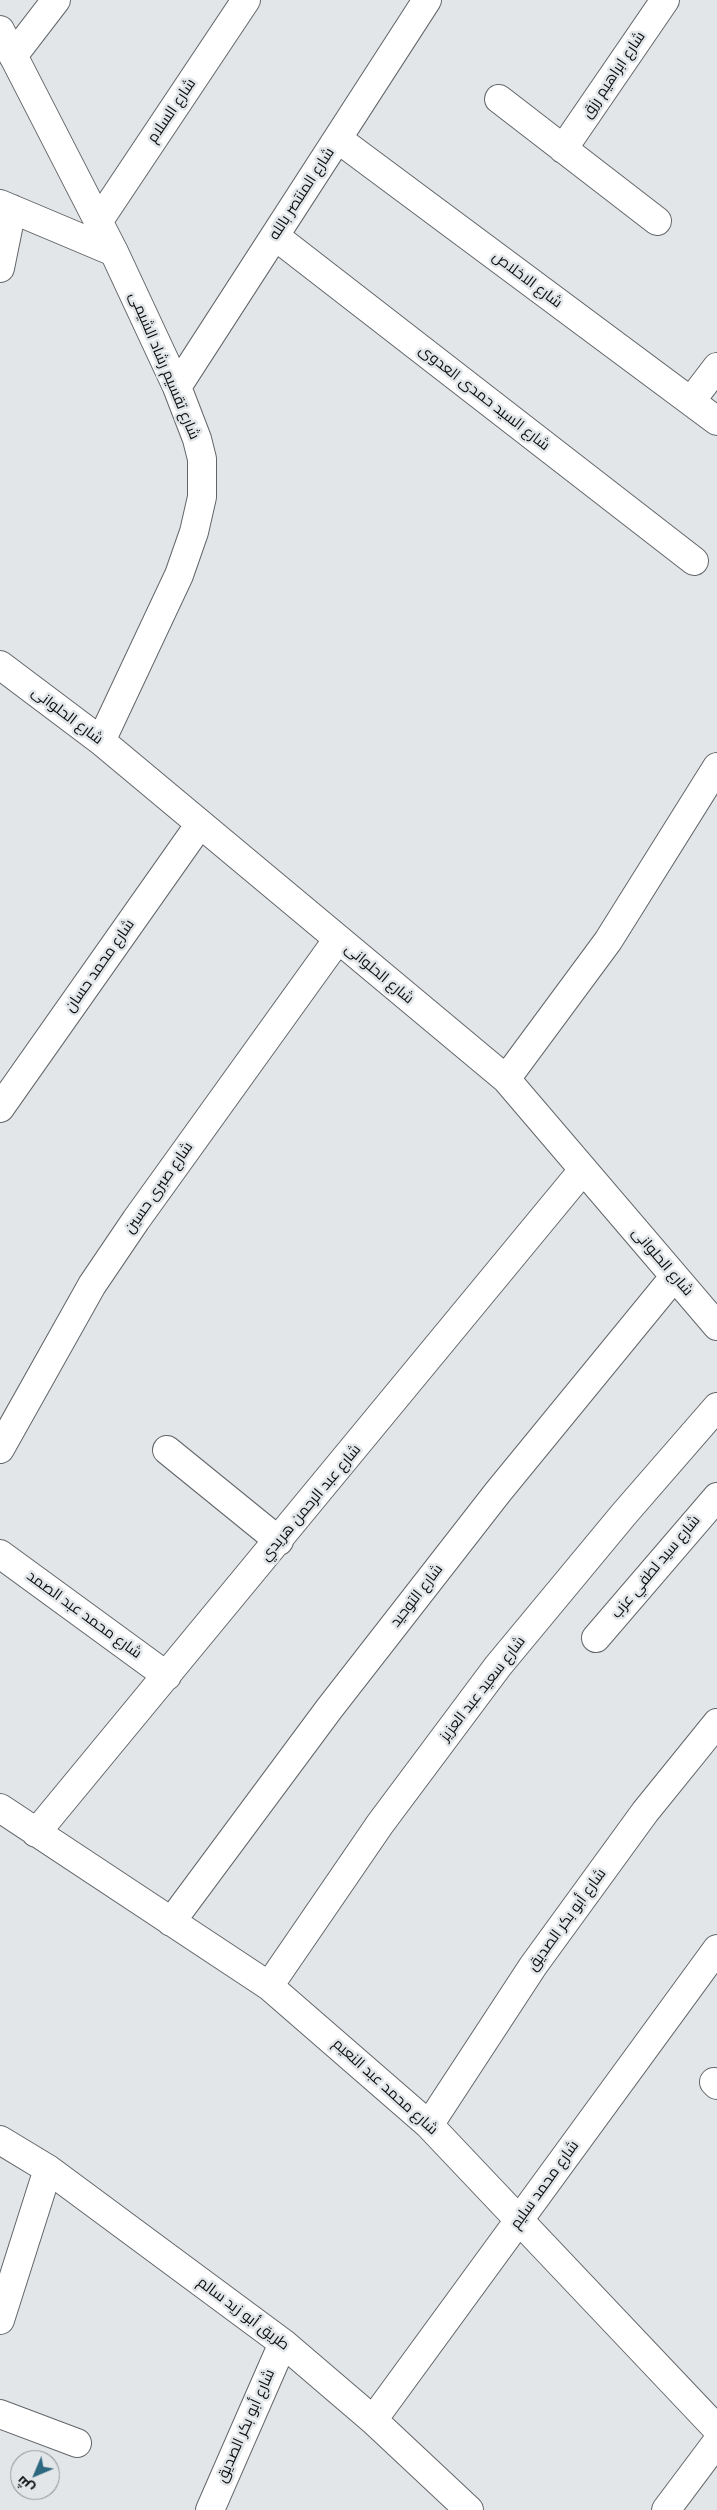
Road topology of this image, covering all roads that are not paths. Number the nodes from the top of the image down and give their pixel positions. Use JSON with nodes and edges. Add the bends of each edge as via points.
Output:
{"nodes":[{"id":1,"x":56,"y":0,"type":"edge"},
{"id":2,"x":246,"y":0,"type":"edge"},
{"id":3,"x":427,"y":0,"type":"edge"},
{"id":4,"x":665,"y":0,"type":"edge"},
{"id":5,"x":0,"y":30,"type":"edge"},
{"id":6,"x":13,"y":56,"type":"junction"},
{"id":7,"x":499,"y":99,"type":"dead end"},
{"id":8,"x":338,"y":139,"type":"junction"},
{"id":9,"x":563,"y":149,"type":"junction"},
{"id":10,"x":6,"y":206,"type":"edge"},
{"id":11,"x":656,"y":221,"type":"dead end"},
{"id":12,"x":98,"y":222,"type":"junction"},
{"id":13,"x":275,"y":236,"type":"junction"},
{"id":14,"x":114,"y":252,"type":"junction"},
{"id":15,"x":0,"y":268,"type":"edge"},
{"id":16,"x":717,"y":367,"type":"edge"},
{"id":17,"x":177,"y":387,"type":"junction"},
{"id":18,"x":691,"y":401,"type":"junction"},
{"id":19,"x":717,"y":420,"type":"edge"},
{"id":20,"x":694,"y":561,"type":"dead end"},
{"id":21,"x":0,"y":665,"type":"edge"},
{"id":22,"x":101,"y":741,"type":"junction"},
{"id":23,"x":717,"y":767,"type":"edge"},
{"id":24,"x":200,"y":824,"type":"junction"},
{"id":25,"x":338,"y":939,"type":"junction"},
{"id":26,"x":506,"y":1079,"type":"junction"},
{"id":27,"x":0,"y":1108,"type":"edge"},
{"id":28,"x":584,"y":1170,"type":"junction"},
{"id":29,"x":674,"y":1278,"type":"junction"},
{"id":30,"x":717,"y":1326,"type":"edge"},
{"id":31,"x":717,"y":1408,"type":"edge"},
{"id":32,"x":0,"y":1449,"type":"edge"},
{"id":33,"x":167,"y":1450,"type":"dead end"},
{"id":34,"x":717,"y":1497,"type":"edge"},
{"id":35,"x":279,"y":1541,"type":"junction"},
{"id":36,"x":0,"y":1554,"type":"edge"},
{"id":37,"x":596,"y":1638,"type":"dead end"},
{"id":38,"x":167,"y":1676,"type":"junction"},
{"id":39,"x":717,"y":1723,"type":"edge"},
{"id":40,"x":0,"y":1808,"type":"edge"},
{"id":41,"x":36,"y":1833,"type":"junction"},
{"id":42,"x":171,"y":1922,"type":"junction"},
{"id":43,"x":717,"y":1949,"type":"edge"},
{"id":44,"x":269,"y":1986,"type":"junction"},
{"id":45,"x":429,"y":2125,"type":"junction"},
{"id":46,"x":0,"y":2140,"type":"edge"},
{"id":47,"x":48,"y":2169,"type":"junction"},
{"id":48,"x":520,"y":2219,"type":"junction"},
{"id":49,"x":0,"y":2320,"type":"edge"},
{"id":50,"x":283,"y":2343,"type":"junction"},
{"id":51,"x":0,"y":2414,"type":"edge"},
{"id":52,"x":373,"y":2420,"type":"junction"},
{"id":53,"x":717,"y":2429,"type":"edge"},
{"id":54,"x":717,"y":2442,"type":"edge"},
{"id":55,"x":76,"y":2443,"type":"dead end"},
{"id":56,"x":210,"y":2510,"type":"edge"},
{"id":57,"x":469,"y":2510,"type":"edge"},
{"id":58,"x":666,"y":2510,"type":"edge"}],
"edges":[{"from":1,"to":6,"type":"street"},
{"from":2,"to":12,"type":"street","name":"شارع السلام"},
{"from":3,"to":8,"type":"street","name":"شارع المنتصر بالله"},
{"from":4,"to":9,"type":"street","name":"شارع ابراهيم رزق"},
{"from":5,"to":6,"type":"street","name":"شارع تقسيم رشاد الشيمى"},
{"from":6,"to":12,"type":"street","name":"شارع تقسيم رشاد الشيمى"},
{"from":7,"to":9,"type":"street"},
{"from":8,"to":13,"type":"street","name":"شارع المنتصر بالله"},
{"from":8,"to":18,"type":"street","name":"شارع الاخلاص"},
{"from":9,"to":11,"type":"street"},
{"from":10,"to":14,"type":"street"},
{"from":10,"to":15,"type":"street"},
{"from":12,"to":14,"type":"street","name":"شارع تقسيم رشاد الشيمى"},
{"from":13,"to":17,"type":"street","name":"شارع المنتصر بالله"},
{"from":13,"to":20,"type":"street","name":"شارع السيد حمدى العدوى"},
{"from":14,"to":17,"type":"street","name":"شارع تقسيم رشاد الشيمى"},
{"from":16,"to":18,"type":"street"},
{"from":17,"to":22,"type":"street","name":"شارع تقسيم رشاد الشيمى","via":[[202,460],[202,497],[179,575]]},
{"from":18,"to":19,"type":"street","name":"شارع الاخلاص"},
{"from":21,"to":22,"type":"street","name":"شارع الحلوانى"},
{"from":22,"to":24,"type":"street","name":"شارع الحلوانى"},
{"from":23,"to":26,"type":"street","via":[[608,940]]},
{"from":24,"to":25,"type":"street","name":"شارع الحلوانى"},
{"from":24,"to":27,"type":"street","name":"شارع محمد حسان"},
{"from":25,"to":26,"type":"street","name":"شارع الحلوانى"},
{"from":25,"to":32,"type":"street","name":"شارع صبرى حسين","via":[[92,1285]]},
{"from":26,"to":28,"type":"street","name":"شارع الحلوانى"},
{"from":28,"to":29,"type":"street","name":"شارع الحلوانى"},
{"from":28,"to":35,"type":"street","name":"شارع عبد الرحمن هريدي"},
{"from":29,"to":30,"type":"street","name":"شارع الحلوانى"},
{"from":29,"to":42,"type":"street","name":"شارع التوحيد","via":[[486,1508],[329,1709]]},
{"from":31,"to":44,"type":"street","name":"شارع سعيد عبد العزيز","via":[[498,1666],[380,1824]]},
{"from":33,"to":35,"type":"street"},
{"from":34,"to":37,"type":"street","name":"شارع سيد لطفي عزب"},
{"from":35,"to":38,"type":"street","name":"شارع عبد الرحمن هريدي"},
{"from":36,"to":38,"type":"street","name":"شارع محمد عبد الصمد"},
{"from":38,"to":41,"type":"street","name":"شارع عبد الرحمن هريدي"},
{"from":39,"to":45,"type":"street","name":"شارع أبو بكر الصديق","via":[[645,1812],[533,1966]]},
{"from":40,"to":41,"type":"street","name":"شارع محمد عبد النعيم"},
{"from":41,"to":42,"type":"street","name":"شارع محمد عبد النعيم"},
{"from":42,"to":44,"type":"street","name":"شارع محمد عبد النعيم"},
{"from":43,"to":48,"type":"street","name":"شارع محمد سليم"},
{"from":44,"to":45,"type":"street","name":"شارع محمد عبد النعيم"},
{"from":45,"to":48,"type":"street","name":"شارع محمد عبد النعيم"},
{"from":46,"to":47,"type":"street","name":"طريق أبو زيد سالم"},
{"from":47,"to":49,"type":"street"},
{"from":47,"to":50,"type":"street","name":"طريق أبو زيد سالم"},
{"from":48,"to":52,"type":"street","name":"شارع محمد سليم"},
{"from":48,"to":53,"type":"street","name":"شارع محمد عبد النعيم"},
{"from":50,"to":52,"type":"street","name":"طريق أبو زيد سالم"},
{"from":50,"to":56,"type":"street","name":"شارع أبو بكر الصديق"},
{"from":51,"to":55,"type":"street"},
{"from":52,"to":57,"type":"street","name":"طريق أبو زيد سالم"},
{"from":54,"to":58,"type":"street"}]}
